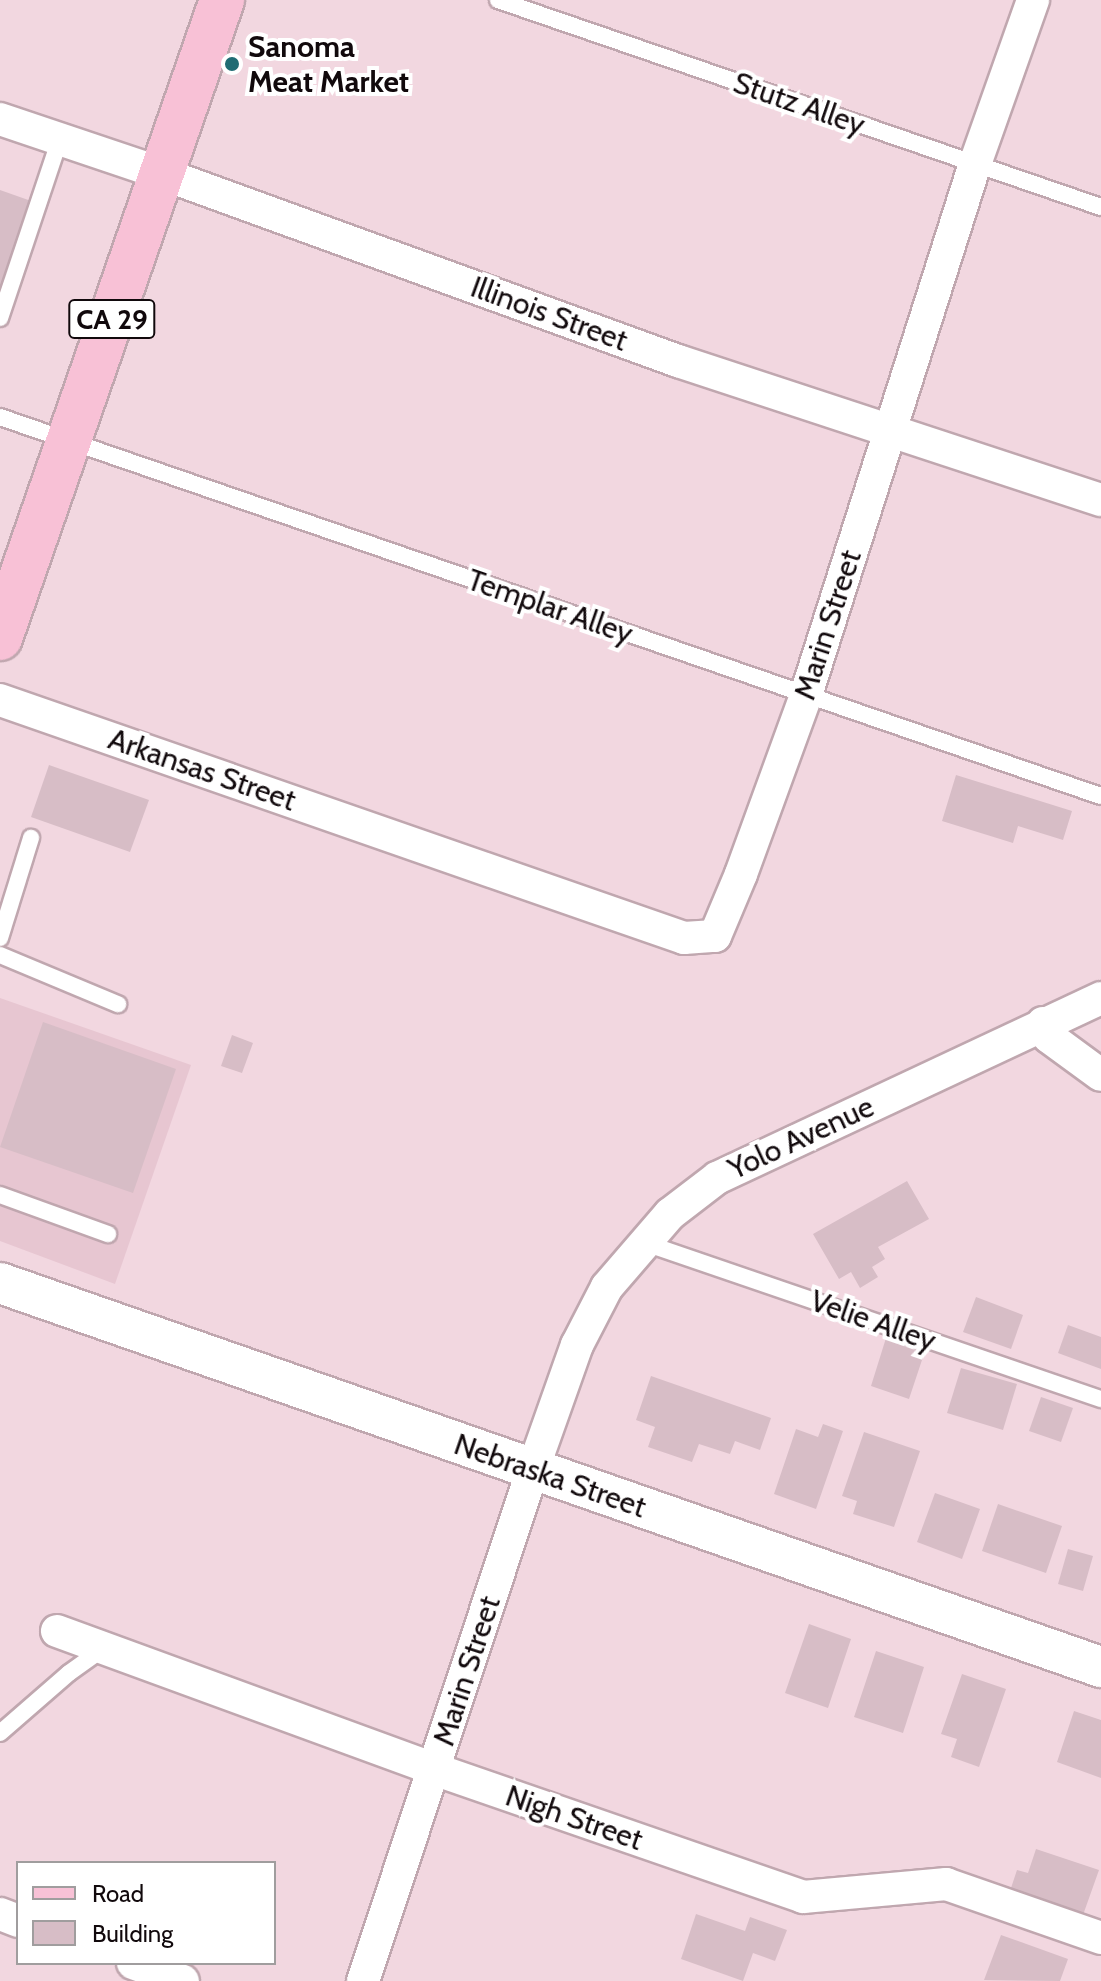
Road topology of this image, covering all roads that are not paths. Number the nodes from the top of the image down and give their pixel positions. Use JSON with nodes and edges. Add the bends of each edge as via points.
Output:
{"nodes":[{"id":1,"x":222,"y":0,"type":"edge"},
{"id":2,"x":498,"y":0,"type":"edge"},
{"id":3,"x":1033,"y":0,"type":"edge"},
{"id":4,"x":0,"y":119,"type":"edge"},
{"id":5,"x":60,"y":139,"type":"junction"},
{"id":6,"x":975,"y":164,"type":"junction"},
{"id":7,"x":163,"y":174,"type":"junction"},
{"id":8,"x":1101,"y":207,"type":"edge"},
{"id":9,"x":0,"y":318,"type":"edge"},
{"id":10,"x":0,"y":417,"type":"edge"},
{"id":11,"x":890,"y":430,"type":"junction"},
{"id":12,"x":69,"y":442,"type":"junction"},
{"id":13,"x":1101,"y":500,"type":"edge"},
{"id":14,"x":0,"y":638,"type":"edge"},
{"id":15,"x":806,"y":695,"type":"junction"},
{"id":16,"x":0,"y":700,"type":"edge"},
{"id":17,"x":1101,"y":796,"type":"edge"},
{"id":18,"x":31,"y":838,"type":"dead end"},
{"id":19,"x":404,"y":839,"type":"joint"},
{"id":20,"x":0,"y":938,"type":"edge"},
{"id":21,"x":0,"y":955,"type":"edge"},
{"id":22,"x":1101,"y":998,"type":"edge"},
{"id":23,"x":118,"y":1004,"type":"dead end"},
{"id":24,"x":1043,"y":1023,"type":"junction"},
{"id":25,"x":1101,"y":1075,"type":"edge"},
{"id":26,"x":0,"y":1195,"type":"edge"},
{"id":27,"x":108,"y":1234,"type":"dead end"},
{"id":28,"x":645,"y":1243,"type":"junction"},
{"id":29,"x":0,"y":1283,"type":"edge"},
{"id":30,"x":572,"y":1361,"type":"joint"},
{"id":31,"x":1101,"y":1399,"type":"edge"},
{"id":32,"x":533,"y":1469,"type":"junction"},
{"id":33,"x":57,"y":1631,"type":"dead end"},
{"id":34,"x":104,"y":1648,"type":"junction"},
{"id":35,"x":1101,"y":1667,"type":"edge"},
{"id":36,"x":0,"y":1733,"type":"edge"},
{"id":37,"x":434,"y":1769,"type":"junction"},
{"id":38,"x":1101,"y":1938,"type":"edge"},
{"id":39,"x":139,"y":1965,"type":"edge"},
{"id":40,"x":183,"y":1981,"type":"edge"},
{"id":41,"x":363,"y":1981,"type":"edge"}],
"edges":[{"from":1,"to":7,"type":"main road","number":"CA 29"},
{"from":2,"to":6,"type":"lane","name":"Stutz Alley"},
{"from":3,"to":6,"type":"street","name":"Marin Street"},
{"from":4,"to":5,"type":"street","name":"Illinois Street"},
{"from":5,"to":7,"type":"street","name":"Illinois Street"},
{"from":5,"to":9,"type":"lane"},
{"from":6,"to":8,"type":"lane","name":"Stutz Alley"},
{"from":6,"to":11,"type":"street","name":"Marin Street"},
{"from":7,"to":11,"type":"street","name":"Illinois Street","via":[[678,361]]},
{"from":7,"to":12,"type":"main road","number":"CA 29"},
{"from":10,"to":12,"type":"lane","name":"Templar Alley"},
{"from":11,"to":13,"type":"street","name":"Illinois Street"},
{"from":11,"to":15,"type":"street","name":"Marin Street"},
{"from":12,"to":14,"type":"main road","number":"CA 29"},
{"from":12,"to":15,"type":"lane","name":"Templar Alley"},
{"from":15,"to":17,"type":"lane","name":"Templar Alley"},
{"from":15,"to":19,"type":"street","name":"Marin Street","via":[[715,936],[684,938]]},
{"from":16,"to":19,"type":"street","name":"Arkansas Street"},
{"from":18,"to":20,"type":"lane"},
{"from":21,"to":23,"type":"lane"},
{"from":22,"to":24,"type":"street","name":"Yolo Avenue"},
{"from":24,"to":25,"type":"street","via":[[1049,1037]]},
{"from":24,"to":28,"type":"street","name":"Yolo Avenue","via":[[717,1178],[670,1214]]},
{"from":26,"to":27,"type":"lane"},
{"from":28,"to":30,"type":"street","name":"Yolo Avenue","via":[[607,1287]]},
{"from":28,"to":31,"type":"lane","name":"Velie Alley"},
{"from":29,"to":32,"type":"street","name":"Nebraska Street"},
{"from":30,"to":32,"type":"street","name":"Marin Street"},
{"from":32,"to":35,"type":"street","name":"Nebraska Street"},
{"from":32,"to":37,"type":"street","name":"Marin Street"},
{"from":33,"to":34,"type":"street","name":"Nigh Street"},
{"from":34,"to":36,"type":"lane"},
{"from":34,"to":37,"type":"street","name":"Nigh Street"},
{"from":37,"to":38,"type":"street","name":"Nigh Street","via":[[803,1897],[946,1884]]},
{"from":37,"to":41,"type":"street","name":"Marin Street"},
{"from":39,"to":40,"type":"street"}]}
